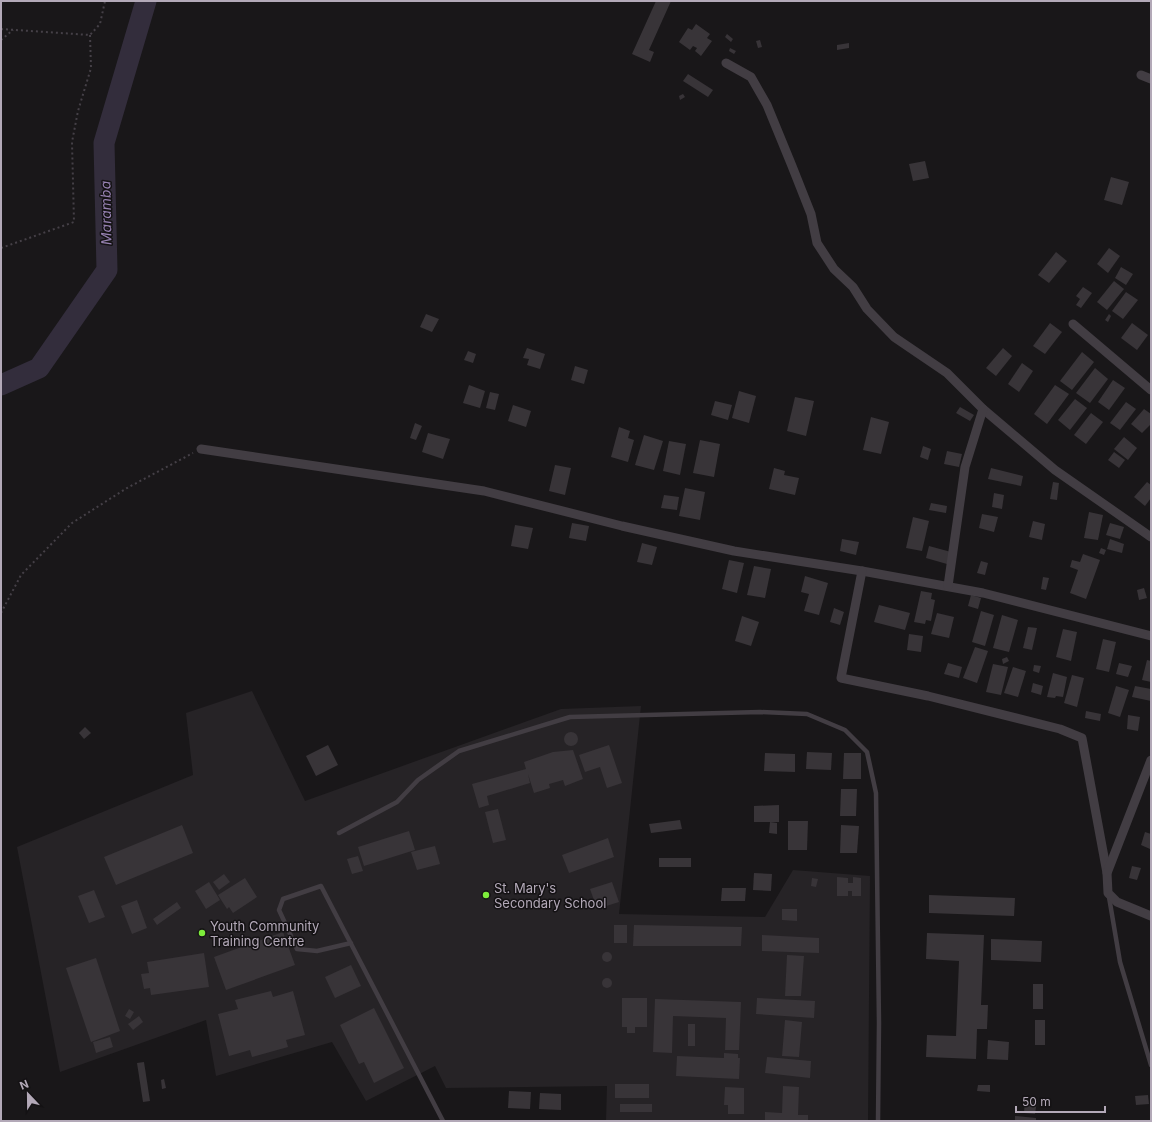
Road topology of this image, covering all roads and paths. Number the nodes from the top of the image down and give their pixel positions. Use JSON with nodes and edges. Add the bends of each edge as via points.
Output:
{"nodes":[{"id":1,"x":105,"y":1,"type":"edge"},
{"id":2,"x":1,"y":29,"type":"edge"},
{"id":3,"x":12,"y":30,"type":"junction"},
{"id":4,"x":90,"y":35,"type":"junction"},
{"id":5,"x":1,"y":40,"type":"edge"},
{"id":6,"x":726,"y":63,"type":"dead end"},
{"id":7,"x":1141,"y":75,"type":"dead end"},
{"id":8,"x":1151,"y":79,"type":"edge"},
{"id":9,"x":1,"y":248,"type":"edge"},
{"id":10,"x":1073,"y":324,"type":"dead end"},
{"id":11,"x":1151,"y":390,"type":"edge"},
{"id":12,"x":983,"y":409,"type":"junction"},
{"id":13,"x":201,"y":449,"type":"joint"},
{"id":14,"x":1151,"y":537,"type":"edge"},
{"id":15,"x":862,"y":571,"type":"junction"},
{"id":16,"x":948,"y":586,"type":"junction"},
{"id":17,"x":1,"y":613,"type":"edge"},
{"id":18,"x":1151,"y":636,"type":"edge"},
{"id":19,"x":1151,"y":760,"type":"edge"},
{"id":20,"x":339,"y":833,"type":"dead end"},
{"id":21,"x":1107,"y":873,"type":"junction"},
{"id":22,"x":1108,"y":893,"type":"junction"},
{"id":23,"x":1151,"y":916,"type":"edge"},
{"id":24,"x":351,"y":943,"type":"junction"},
{"id":25,"x":1151,"y":1065,"type":"edge"},
{"id":26,"x":442,"y":1121,"type":"edge"},
{"id":27,"x":878,"y":1121,"type":"edge"}],
"edges":[{"from":1,"to":4,"type":"path","via":[[100,24]]},
{"from":2,"to":3,"type":"path"},
{"from":3,"to":4,"type":"path"},
{"from":3,"to":5,"type":"path"},
{"from":4,"to":9,"type":"path","via":[[91,68],[72,142],[74,222]]},
{"from":6,"to":12,"type":"street","via":[[751,77],[767,105],[810,214],[817,243],[834,269],[853,287],[867,309],[894,337],[947,373]]},
{"from":7,"to":8,"type":"street"},
{"from":10,"to":11,"type":"street"},
{"from":12,"to":14,"type":"street","via":[[1055,470]]},
{"from":12,"to":16,"type":"street","via":[[965,467]]},
{"from":13,"to":15,"type":"street","via":[[484,491],[734,551]]},
{"from":13,"to":17,"type":"path","via":[[126,488],[72,523],[21,575]]},
{"from":15,"to":16,"type":"street"},
{"from":15,"to":21,"type":"street","via":[[841,678],[1060,729],[1082,738]]},
{"from":16,"to":18,"type":"street","via":[[1046,608]]},
{"from":19,"to":21,"type":"street"},
{"from":20,"to":27,"type":"lane","via":[[397,802],[418,780],[459,751],[570,717],[760,712],[807,714],[845,730],[867,752],[876,793]]},
{"from":21,"to":22,"type":"street"},
{"from":22,"to":23,"type":"street","via":[[1117,902]]},
{"from":22,"to":25,"type":"lane","via":[[1120,962]]},
{"from":24,"to":24,"type":"lane","via":[[316,951],[297,949],[279,910],[283,899],[321,886]]},
{"from":24,"to":26,"type":"lane"}]}
